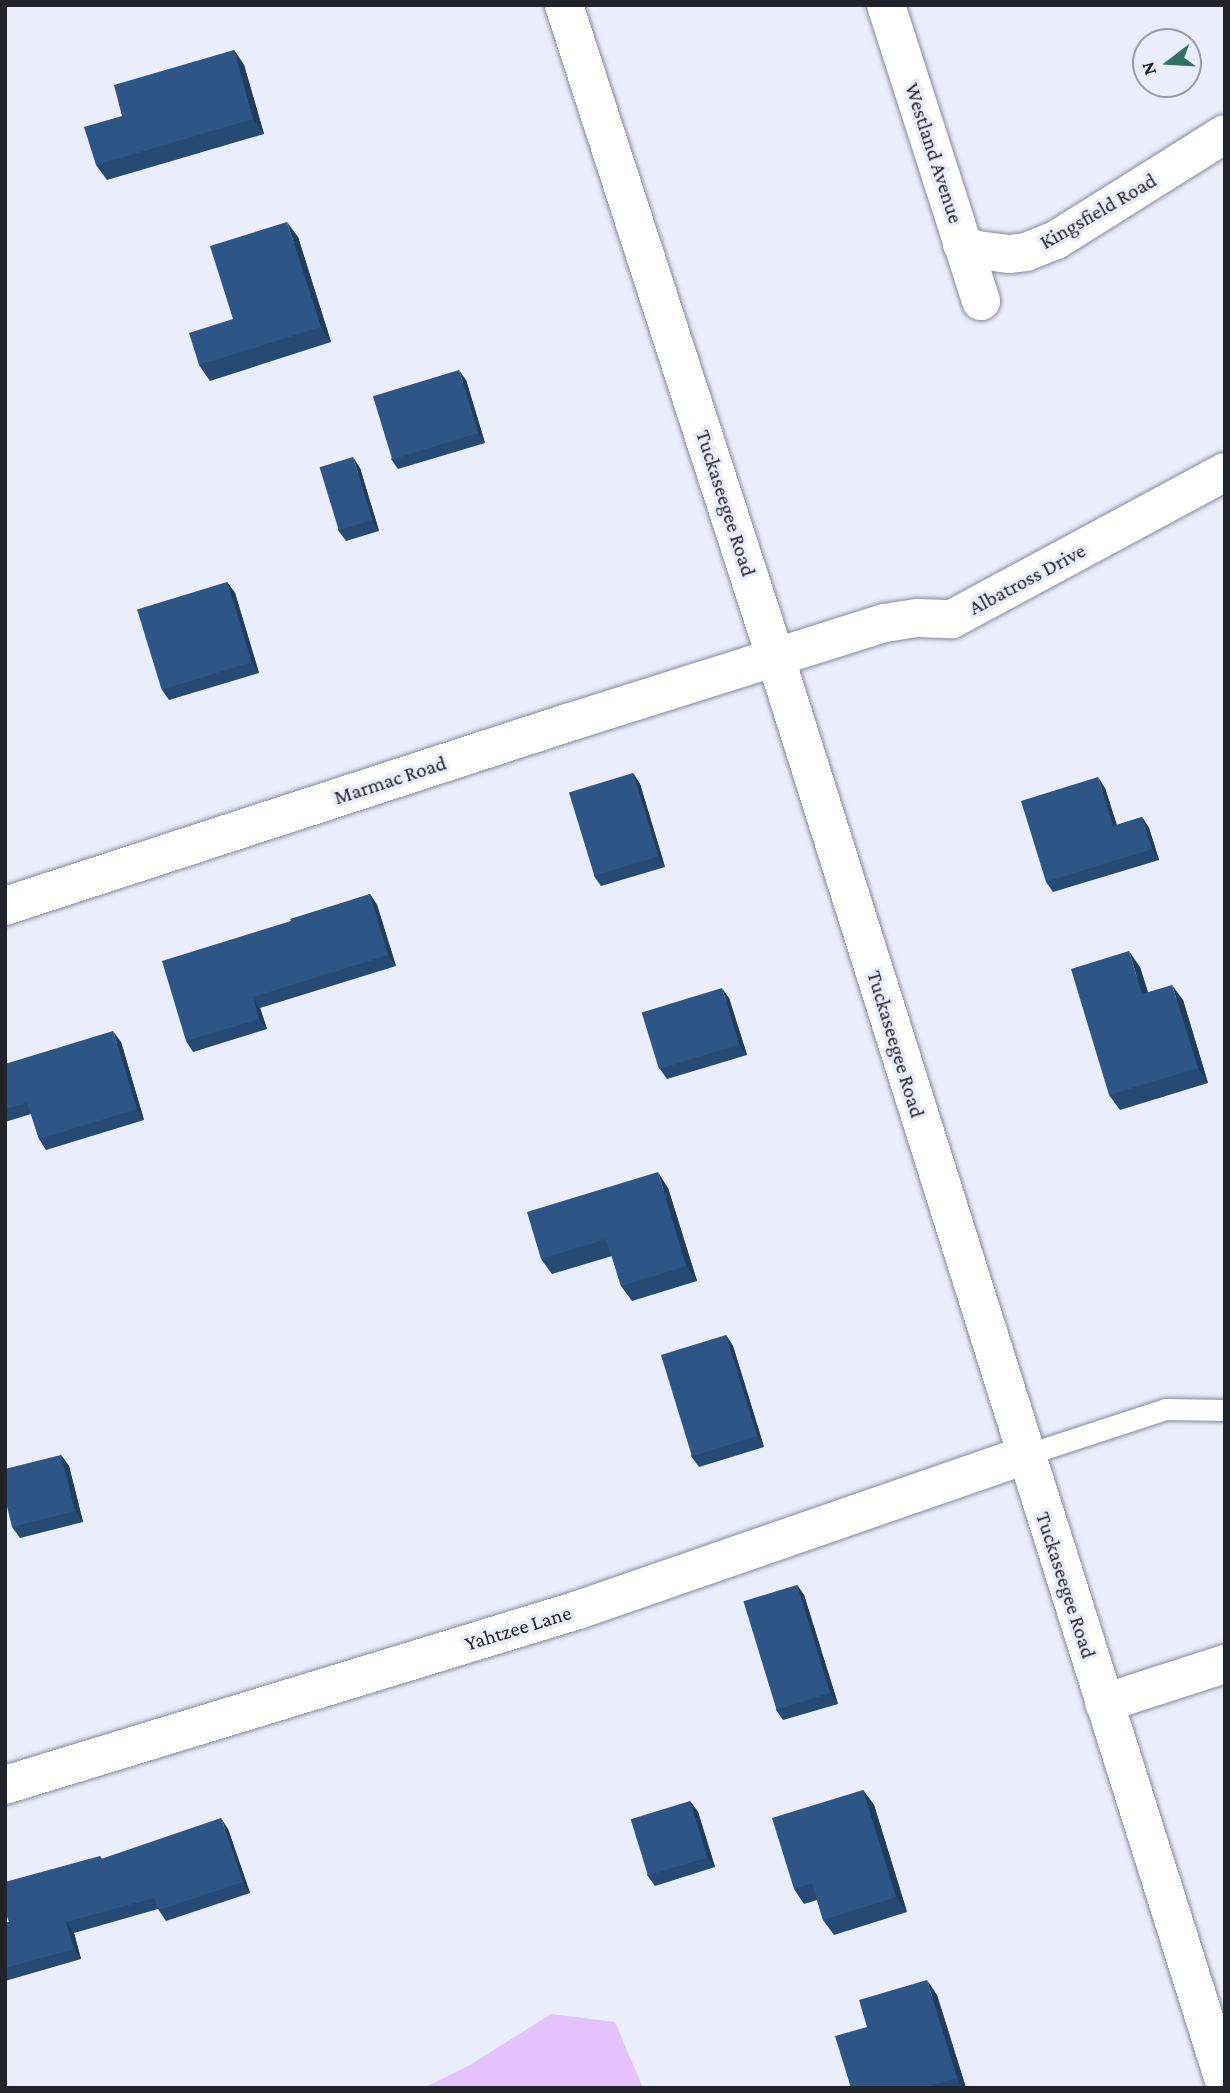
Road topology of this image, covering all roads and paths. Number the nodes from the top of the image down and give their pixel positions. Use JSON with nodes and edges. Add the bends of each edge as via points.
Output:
{"nodes":[{"id":1,"x":564,"y":5,"type":"edge"},
{"id":2,"x":886,"y":5,"type":"edge"},
{"id":3,"x":1225,"y":134,"type":"edge"},
{"id":4,"x":962,"y":244,"type":"junction"},
{"id":5,"x":981,"y":301,"type":"dead end"},
{"id":6,"x":1225,"y":472,"type":"edge"},
{"id":7,"x":776,"y":659,"type":"junction"},
{"id":8,"x":5,"y":906,"type":"edge"},
{"id":9,"x":1225,"y":1410,"type":"edge"},
{"id":10,"x":1025,"y":1455,"type":"junction"},
{"id":11,"x":1225,"y":1664,"type":"edge"},
{"id":12,"x":1104,"y":1703,"type":"junction"},
{"id":13,"x":5,"y":1785,"type":"edge"},
{"id":14,"x":1225,"y":2084,"type":"edge"}],
"edges":[{"from":1,"to":7,"type":"street","name":"Tuckaseegee Road"},
{"from":2,"to":4,"type":"street","name":"Westland Avenue"},
{"from":3,"to":4,"type":"street","name":"Kingsfield Road","via":[[1056,240],[1010,254]]},
{"from":4,"to":5,"type":"street","name":"Westland Avenue"},
{"from":6,"to":7,"type":"street","name":"Albatross Drive","via":[[952,619],[885,623]]},
{"from":7,"to":8,"type":"street","name":"Marmac Road"},
{"from":7,"to":10,"type":"street","name":"Tuckaseegee Road"},
{"from":9,"to":10,"type":"lane","via":[[1166,1409]]},
{"from":10,"to":12,"type":"street","name":"Tuckaseegee Road"},
{"from":10,"to":13,"type":"street","name":"Yahtzee Lane","via":[[578,1610]]},
{"from":11,"to":12,"type":"street"},
{"from":12,"to":14,"type":"street","name":"Tuckaseegee Road"}]}
